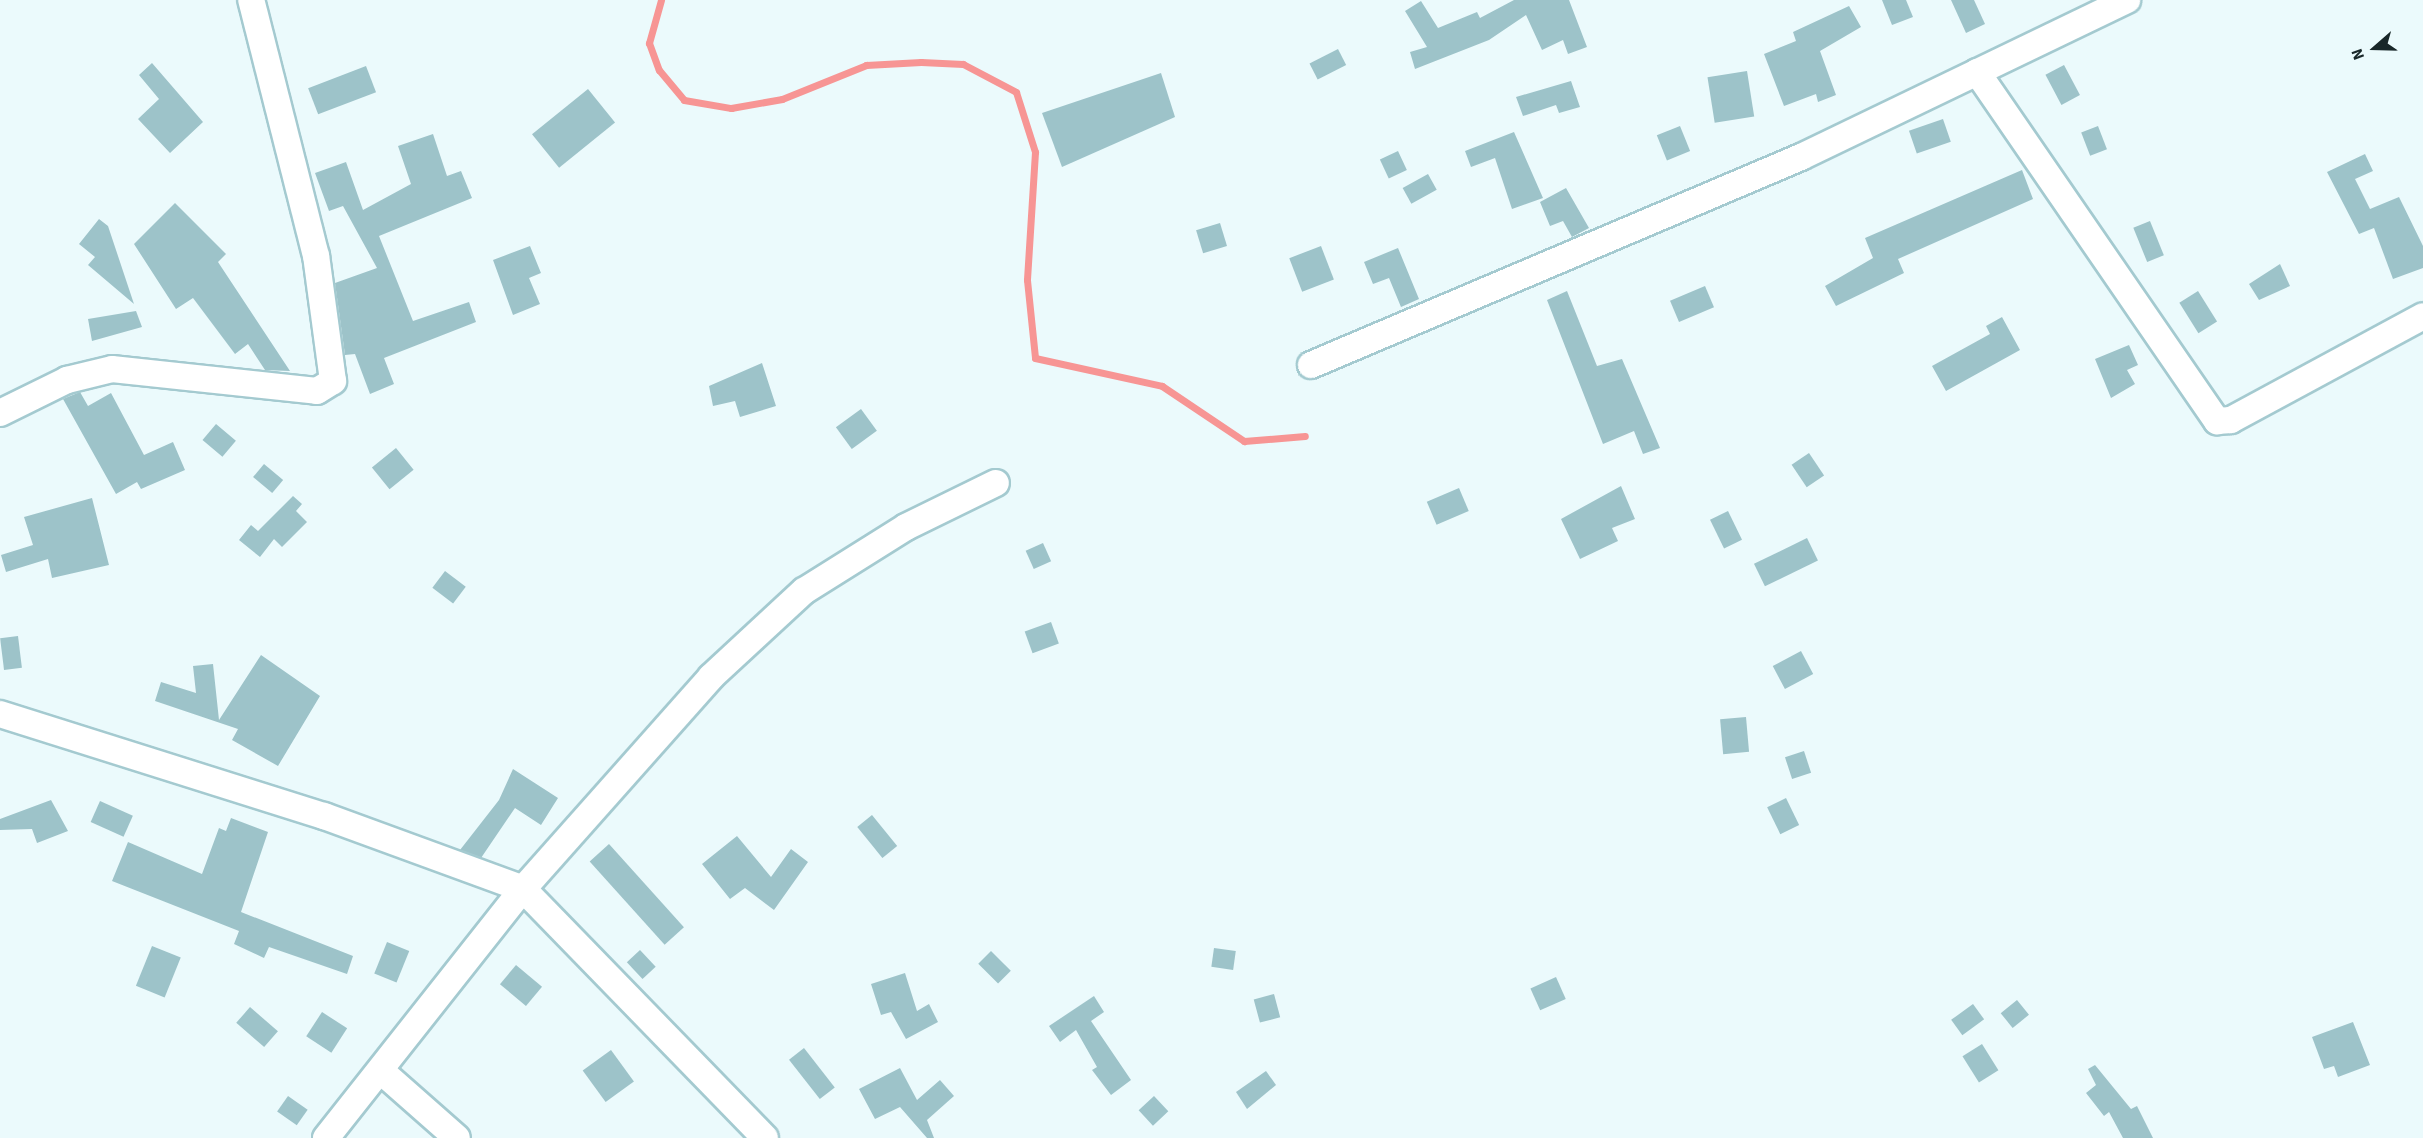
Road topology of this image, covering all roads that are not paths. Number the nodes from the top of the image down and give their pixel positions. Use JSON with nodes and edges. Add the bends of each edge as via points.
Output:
{"nodes":[{"id":1,"x":252,"y":0,"type":"edge"},
{"id":2,"x":2127,"y":0,"type":"edge"},
{"id":3,"x":1977,"y":72,"type":"junction"},
{"id":4,"x":2423,"y":316,"type":"edge"},
{"id":5,"x":1311,"y":365,"type":"dead end"},
{"id":6,"x":0,"y":413,"type":"edge"},
{"id":7,"x":996,"y":483,"type":"dead end"},
{"id":8,"x":0,"y":714,"type":"edge"},
{"id":9,"x":523,"y":889,"type":"junction"},
{"id":10,"x":381,"y":1071,"type":"junction"},
{"id":11,"x":327,"y":1138,"type":"edge"},
{"id":12,"x":457,"y":1138,"type":"edge"},
{"id":13,"x":765,"y":1138,"type":"edge"}],
"edges":[{"from":1,"to":6,"type":"street","via":[[315,256],[333,381],[317,391],[112,369],[67,380]]},
{"from":2,"to":3,"type":"street"},
{"from":3,"to":4,"type":"street","via":[[2217,421],[2231,420]]},
{"from":3,"to":5,"type":"street","via":[[1802,157]]},
{"from":7,"to":9,"type":"street","via":[[906,527],[804,591],[711,677]]},
{"from":8,"to":9,"type":"street","via":[[324,816]]},
{"from":9,"to":10,"type":"street"},
{"from":9,"to":13,"type":"street"},
{"from":10,"to":11,"type":"street"},
{"from":10,"to":12,"type":"street"}]}
